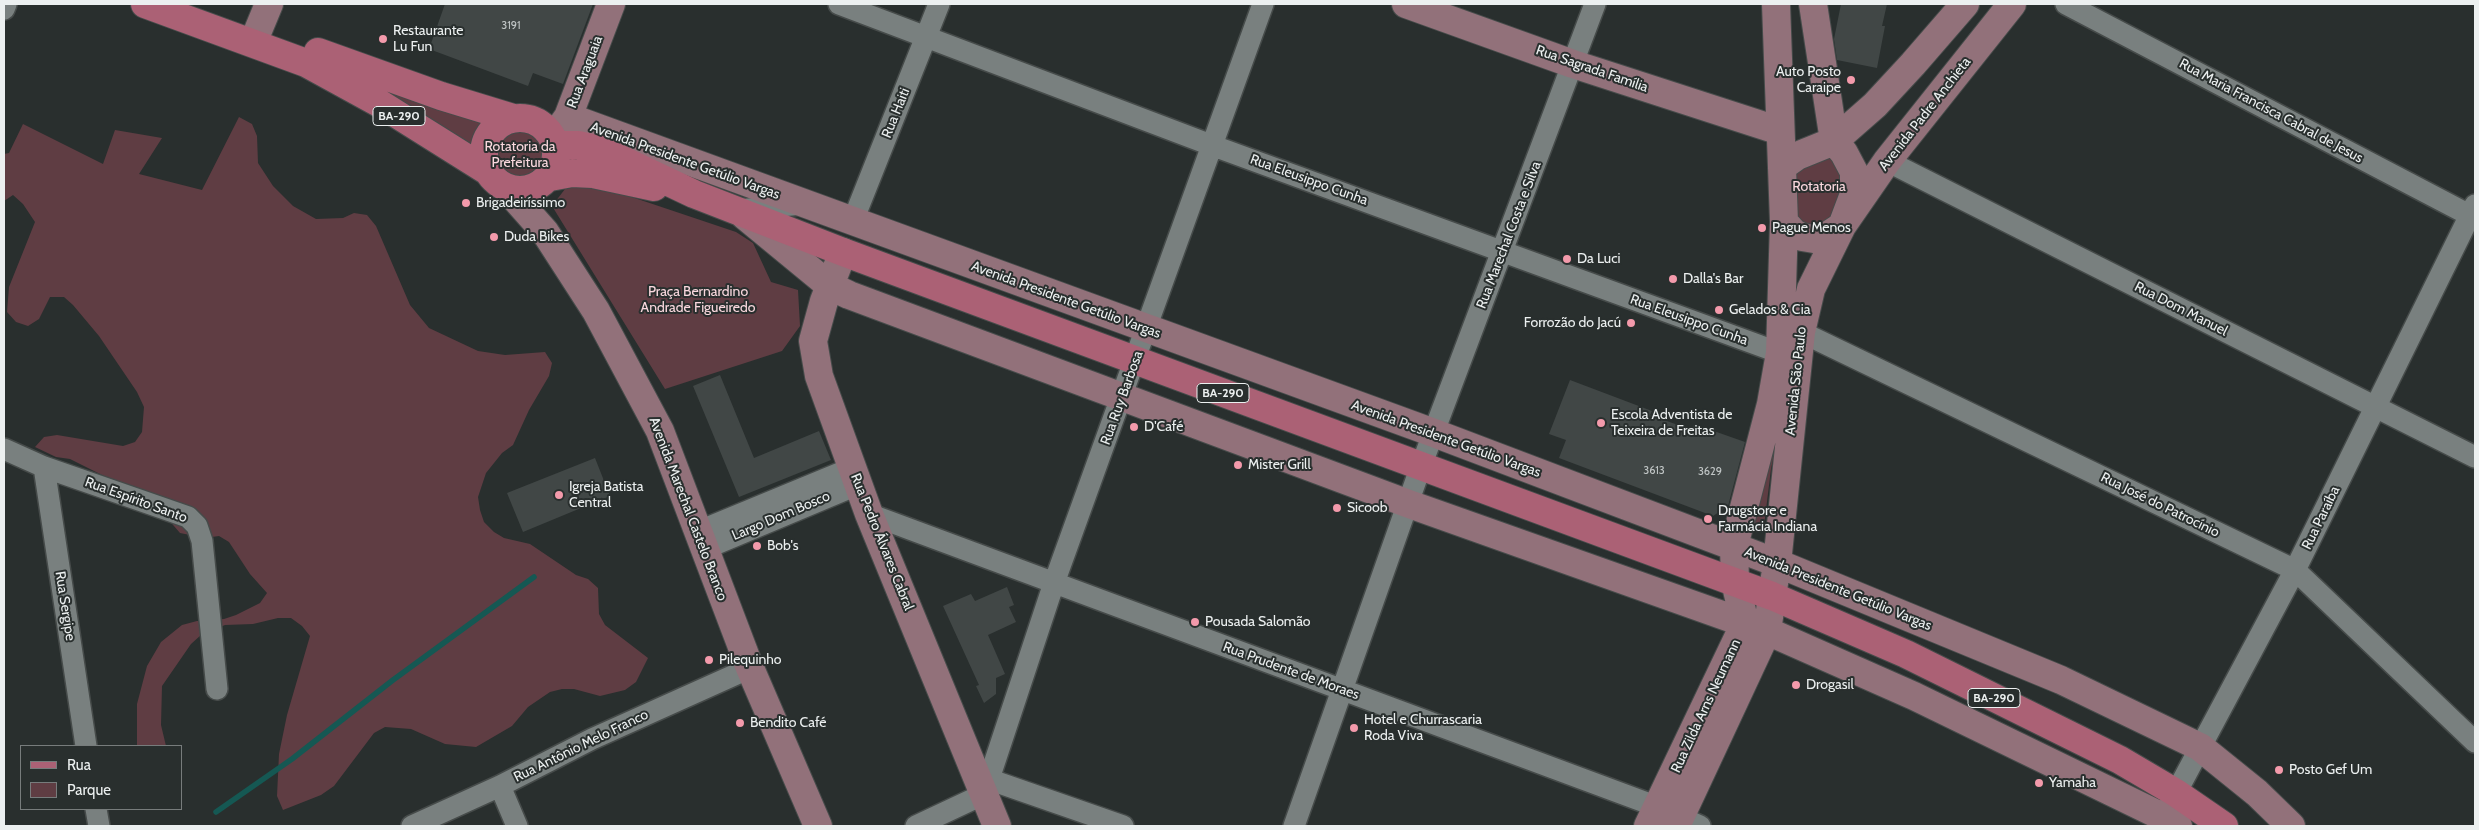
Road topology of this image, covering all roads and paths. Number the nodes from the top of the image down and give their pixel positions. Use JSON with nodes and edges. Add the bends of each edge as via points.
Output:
{"nodes":[{"id":1,"x":6,"y":4,"type":"edge"},
{"id":2,"x":146,"y":4,"type":"edge"},
{"id":3,"x":176,"y":4,"type":"edge"},
{"id":4,"x":269,"y":4,"type":"edge"},
{"id":5,"x":611,"y":4,"type":"edge"},
{"id":6,"x":839,"y":4,"type":"edge"},
{"id":7,"x":939,"y":4,"type":"edge"},
{"id":8,"x":1263,"y":4,"type":"edge"},
{"id":9,"x":1406,"y":4,"type":"edge"},
{"id":10,"x":1595,"y":4,"type":"edge"},
{"id":11,"x":1776,"y":4,"type":"edge"},
{"id":12,"x":1813,"y":4,"type":"edge"},
{"id":13,"x":1965,"y":4,"type":"edge"},
{"id":14,"x":2012,"y":4,"type":"edge"},
{"id":15,"x":2066,"y":4,"type":"edge"},
{"id":16,"x":4,"y":9,"type":"edge"},
{"id":17,"x":257,"y":33,"type":"junction"},
{"id":18,"x":927,"y":36,"type":"junction"},
{"id":19,"x":1573,"y":64,"type":"junction"},
{"id":20,"x":513,"y":118,"type":"junction"},
{"id":21,"x":1780,"y":131,"type":"junction"},
{"id":22,"x":559,"y":133,"type":"junction"},
{"id":23,"x":1834,"y":141,"type":"junction"},
{"id":24,"x":1211,"y":145,"type":"junction"},
{"id":25,"x":1887,"y":161,"type":"junction"},
{"id":26,"x":1783,"y":166,"type":"junction"},
{"id":27,"x":550,"y":177,"type":"junction"},
{"id":28,"x":497,"y":180,"type":"junction"},
{"id":29,"x":694,"y":194,"type":"junction"},
{"id":30,"x":802,"y":204,"type":"junction"},
{"id":31,"x":738,"y":210,"type":"junction"},
{"id":32,"x":2474,"y":213,"type":"edge"},
{"id":33,"x":1784,"y":222,"type":"junction"},
{"id":34,"x":852,"y":223,"type":"junction"},
{"id":35,"x":1842,"y":226,"type":"junction"},
{"id":36,"x":1503,"y":251,"type":"junction"},
{"id":37,"x":843,"y":252,"type":"junction"},
{"id":38,"x":830,"y":286,"type":"junction"},
{"id":39,"x":1147,"y":330,"type":"junction"},
{"id":40,"x":1801,"y":332,"type":"junction"},
{"id":41,"x":1780,"y":353,"type":"junction"},
{"id":42,"x":1136,"y":361,"type":"junction"},
{"id":43,"x":1121,"y":398,"type":"junction"},
{"id":44,"x":2376,"y":407,"type":"junction"},
{"id":45,"x":1434,"y":433,"type":"junction"},
{"id":46,"x":4,"y":449,"type":"edge"},
{"id":47,"x":2475,"y":457,"type":"edge"},
{"id":48,"x":1422,"y":466,"type":"junction"},
{"id":49,"x":44,"y":467,"type":"junction"},
{"id":50,"x":855,"y":476,"type":"junction"},
{"id":51,"x":1409,"y":504,"type":"junction"},
{"id":52,"x":869,"y":514,"type":"junction"},
{"id":53,"x":701,"y":540,"type":"junction"},
{"id":54,"x":1734,"y":546,"type":"junction"},
{"id":55,"x":1778,"y":563,"type":"junction"},
{"id":56,"x":2295,"y":570,"type":"junction"},
{"id":57,"x":1735,"y":582,"type":"junction"},
{"id":58,"x":1054,"y":583,"type":"junction"},
{"id":59,"x":1772,"y":596,"type":"junction"},
{"id":60,"x":1756,"y":627,"type":"junction"},
{"id":61,"x":750,"y":668,"type":"junction"},
{"id":62,"x":218,"y":689,"type":"dead end"},
{"id":63,"x":1342,"y":690,"type":"junction"},
{"id":64,"x":2475,"y":742,"type":"edge"},
{"id":65,"x":86,"y":745,"type":"edge"},
{"id":66,"x":2200,"y":748,"type":"junction"},
{"id":67,"x":500,"y":786,"type":"junction"},
{"id":68,"x":986,"y":786,"type":"junction"},
{"id":69,"x":2176,"y":793,"type":"junction"},
{"id":70,"x":96,"y":810,"type":"edge"},
{"id":71,"x":1673,"y":820,"type":"edge"},
{"id":72,"x":2166,"y":823,"type":"edge"},
{"id":73,"x":98,"y":826,"type":"edge"},
{"id":74,"x":412,"y":826,"type":"edge"},
{"id":75,"x":517,"y":826,"type":"edge"},
{"id":76,"x":818,"y":826,"type":"edge"},
{"id":77,"x":916,"y":826,"type":"edge"},
{"id":78,"x":997,"y":826,"type":"edge"},
{"id":79,"x":1123,"y":826,"type":"edge"},
{"id":80,"x":1294,"y":826,"type":"edge"},
{"id":81,"x":2224,"y":826,"type":"edge"},
{"id":82,"x":2291,"y":826,"type":"edge"}],
"edges":[{"from":1,"to":16,"type":"street"},
{"from":2,"to":28,"type":"main road","number":"BA-290","via":[[306,63],[379,104]]},
{"from":3,"to":17,"type":"main road","number":"BA-290"},
{"from":4,"to":17,"type":"street"},
{"from":5,"to":22,"type":"street","name":"Rua Araguaia"},
{"from":6,"to":18,"type":"street","name":"Rua Eleusippo Cunha"},
{"from":7,"to":18,"type":"street","name":"Rua Haiti"},
{"from":8,"to":24,"type":"street","name":"Rua Ruy Barbosa"},
{"from":9,"to":19,"type":"street","name":"Rua Sagrada Família"},
{"from":10,"to":19,"type":"street","name":"Rua Marechal Costa e Silva"},
{"from":11,"to":21,"type":"street","name":"Avenida São Paulo"},
{"from":12,"to":23,"type":"street","name":"Avenida São Paulo"},
{"from":13,"to":23,"type":"street","via":[[1888,91]]},
{"from":14,"to":25,"type":"street","name":"Avenida Padre Anchieta"},
{"from":15,"to":32,"type":"street","name":"Rua Maria Francisca Cabral de Jesus"},
{"from":17,"to":20,"type":"main road","number":"BA-290"},
{"from":18,"to":24,"type":"street","name":"Rua Eleusippo Cunha"},
{"from":18,"to":34,"type":"street","name":"Rua Haiti"},
{"from":19,"to":21,"type":"street","name":"Rua Sagrada Família"},
{"from":19,"to":36,"type":"street","name":"Rua Marechal Costa e Silva"},
{"from":20,"to":22,"type":"main road","via":[[527,118]]},
{"from":20,"to":28,"type":"main road","via":[[500,123],[484,145],[484,159]]},
{"from":21,"to":26,"type":"street","name":"Avenida São Paulo"},
{"from":22,"to":27,"type":"main road","via":[[555,167]]},
{"from":22,"to":29,"type":"main road","name":"Avenida Presidente Getúlio Vargas","number":"BA-290"},
{"from":22,"to":30,"type":"street","name":"Avenida Presidente Getúlio Vargas"},
{"from":23,"to":26,"type":"street","via":[[1797,156]]},
{"from":23,"to":35,"type":"street","name":"Avenida São Paulo","via":[[1844,153],[1854,177],[1854,194]]},
{"from":24,"to":36,"type":"street","name":"Rua Eleusippo Cunha"},
{"from":24,"to":39,"type":"street","name":"Rua Ruy Barbosa"},
{"from":25,"to":35,"type":"street","name":"Avenida Padre Anchieta"},
{"from":25,"to":44,"type":"street","name":"Rua Dom Manuel"},
{"from":26,"to":33,"type":"street","name":"Avenida São Paulo"},
{"from":27,"to":28,"type":"main road","via":[[530,190],[518,191]]},
{"from":27,"to":29,"type":"main road","name":"Avenida Presidente Getúlio Vargas","number":"BA-290","via":[[592,174]]},
{"from":28,"to":53,"type":"street","name":"Avenida Marechal Castelo Branco","via":[[545,232],[596,311],[660,431]]},
{"from":29,"to":31,"type":"main road","name":"Avenida Presidente Getúlio Vargas","number":"BA-290"},
{"from":30,"to":31,"type":"street"},
{"from":30,"to":34,"type":"street","name":"Avenida Presidente Getúlio Vargas"},
{"from":31,"to":37,"type":"main road","name":"Avenida Presidente Getúlio Vargas","number":"BA-290"},
{"from":31,"to":38,"type":"street","name":"Avenida Presidente Getúlio Vargas"},
{"from":32,"to":44,"type":"street","name":"Rua Paraíba"},
{"from":33,"to":35,"type":"street","via":[[1794,233],[1814,238],[1824,238]]},
{"from":33,"to":41,"type":"street","name":"Avenida São Paulo"},
{"from":34,"to":39,"type":"street","name":"Avenida Presidente Getúlio Vargas"},
{"from":35,"to":40,"type":"street","name":"Avenida São Paulo","via":[[1811,289]]},
{"from":36,"to":41,"type":"street","name":"Rua Eleusippo Cunha"},
{"from":36,"to":45,"type":"street","name":"Rua Marechal Costa e Silva"},
{"from":37,"to":38,"type":"street","name":"Rua Pedro Álvares Cabral"},
{"from":37,"to":42,"type":"main road","name":"Avenida Presidente Getúlio Vargas","number":"BA-290"},
{"from":38,"to":43,"type":"street","name":"Avenida Presidente Getúlio Vargas"},
{"from":38,"to":50,"type":"street","name":"Rua Pedro Álvares Cabral","via":[[813,341],[814,356]]},
{"from":39,"to":42,"type":"street","name":"Rua Ruy Barbosa"},
{"from":39,"to":45,"type":"street","name":"Avenida Presidente Getúlio Vargas"},
{"from":40,"to":55,"type":"street","name":"Avenida São Paulo"},
{"from":40,"to":56,"type":"street","name":"Rua José do Patrocínio"},
{"from":41,"to":54,"type":"street","name":"Avenida São Paulo","via":[[1772,404]]},
{"from":42,"to":43,"type":"street","name":"Rua Ruy Barbosa"},
{"from":42,"to":48,"type":"main road","name":"Avenida Presidente Getúlio Vargas","number":"BA-290"},
{"from":43,"to":51,"type":"street","name":"Avenida Presidente Getúlio Vargas"},
{"from":43,"to":58,"type":"street","name":"Rua Ruy Barbosa"},
{"from":44,"to":47,"type":"street","name":"Rua Dom Manuel"},
{"from":44,"to":56,"type":"street","name":"Rua Paraíba"},
{"from":45,"to":48,"type":"street","name":"Rua Marechal Costa e Silva"},
{"from":45,"to":54,"type":"street","name":"Avenida Presidente Getúlio Vargas"},
{"from":46,"to":49,"type":"street","name":"Rua Espírito Santo"},
{"from":48,"to":51,"type":"street","name":"Rua Marechal Costa e Silva"},
{"from":48,"to":57,"type":"main road","name":"Avenida Presidente Getúlio Vargas","number":"BA-290"},
{"from":49,"to":62,"type":"street","name":"Rua Espírito Santo","via":[[188,518],[198,526]]},
{"from":49,"to":65,"type":"street","name":"Rua Sergipe"},
{"from":50,"to":52,"type":"street","name":"Rua Pedro Álvares Cabral"},
{"from":50,"to":53,"type":"street","name":"Largo Dom Bosco"},
{"from":51,"to":60,"type":"street","name":"Avenida Presidente Getúlio Vargas"},
{"from":51,"to":63,"type":"street"},
{"from":52,"to":58,"type":"street","name":"Rua Prudente de Moraes"},
{"from":52,"to":68,"type":"street","name":"Rua Pedro Álvares Cabral"},
{"from":53,"to":61,"type":"street","name":"Avenida Marechal Castelo Branco"},
{"from":54,"to":55,"type":"street","name":"Avenida Presidente Getúlio Vargas"},
{"from":54,"to":57,"type":"street","name":"Avenida São Paulo"},
{"from":55,"to":59,"type":"street","name":"Avenida São Paulo"},
{"from":55,"to":66,"type":"street","name":"Avenida Presidente Getúlio Vargas","via":[[2061,680]]},
{"from":56,"to":64,"type":"street","name":"Rua José do Patrocínio"},
{"from":56,"to":66,"type":"street","name":"Rua Paraíba"},
{"from":57,"to":59,"type":"main road","name":"Avenida Presidente Getúlio Vargas","number":"BA-290"},
{"from":57,"to":60,"type":"street","name":"Rua Zilda Arns Neumann"},
{"from":58,"to":63,"type":"street","name":"Rua Prudente de Moraes"},
{"from":58,"to":68,"type":"street","name":"Rua Ruy Barbosa"},
{"from":59,"to":60,"type":"street","name":"Rua Zilda Arns Neumann"},
{"from":59,"to":69,"type":"main road","name":"Avenida Presidente Getúlio Vargas","number":"BA-290","via":[[1906,654],[2120,760]]},
{"from":60,"to":71,"type":"street","name":"Rua Zilda Arns Neumann"},
{"from":60,"to":72,"type":"street","name":"Avenida Presidente Getúlio Vargas","via":[[1923,700]]},
{"from":61,"to":67,"type":"street","name":"Rua Antônio Melo Franco","via":[[592,739]]},
{"from":61,"to":76,"type":"street","name":"Avenida Marechal Castelo Branco"},
{"from":63,"to":71,"type":"street","name":"Rua Prudente de Moraes"},
{"from":63,"to":80,"type":"street"},
{"from":66,"to":69,"type":"street","name":"Rua Paraíba"},
{"from":66,"to":82,"type":"street","name":"Avenida Presidente Getúlio Vargas","via":[[2257,793]]},
{"from":67,"to":74,"type":"street","name":"Rua Antônio Melo Franco"},
{"from":67,"to":75,"type":"street"},
{"from":68,"to":77,"type":"street"},
{"from":68,"to":78,"type":"street","name":"Rua Pedro Álvares Cabral"},
{"from":68,"to":79,"type":"street"},
{"from":69,"to":72,"type":"street","name":"Rua Paraíba"},
{"from":69,"to":81,"type":"main road","name":"Avenida Presidente Getúlio Vargas","number":"BA-290"},
{"from":70,"to":73,"type":"street"}]}
